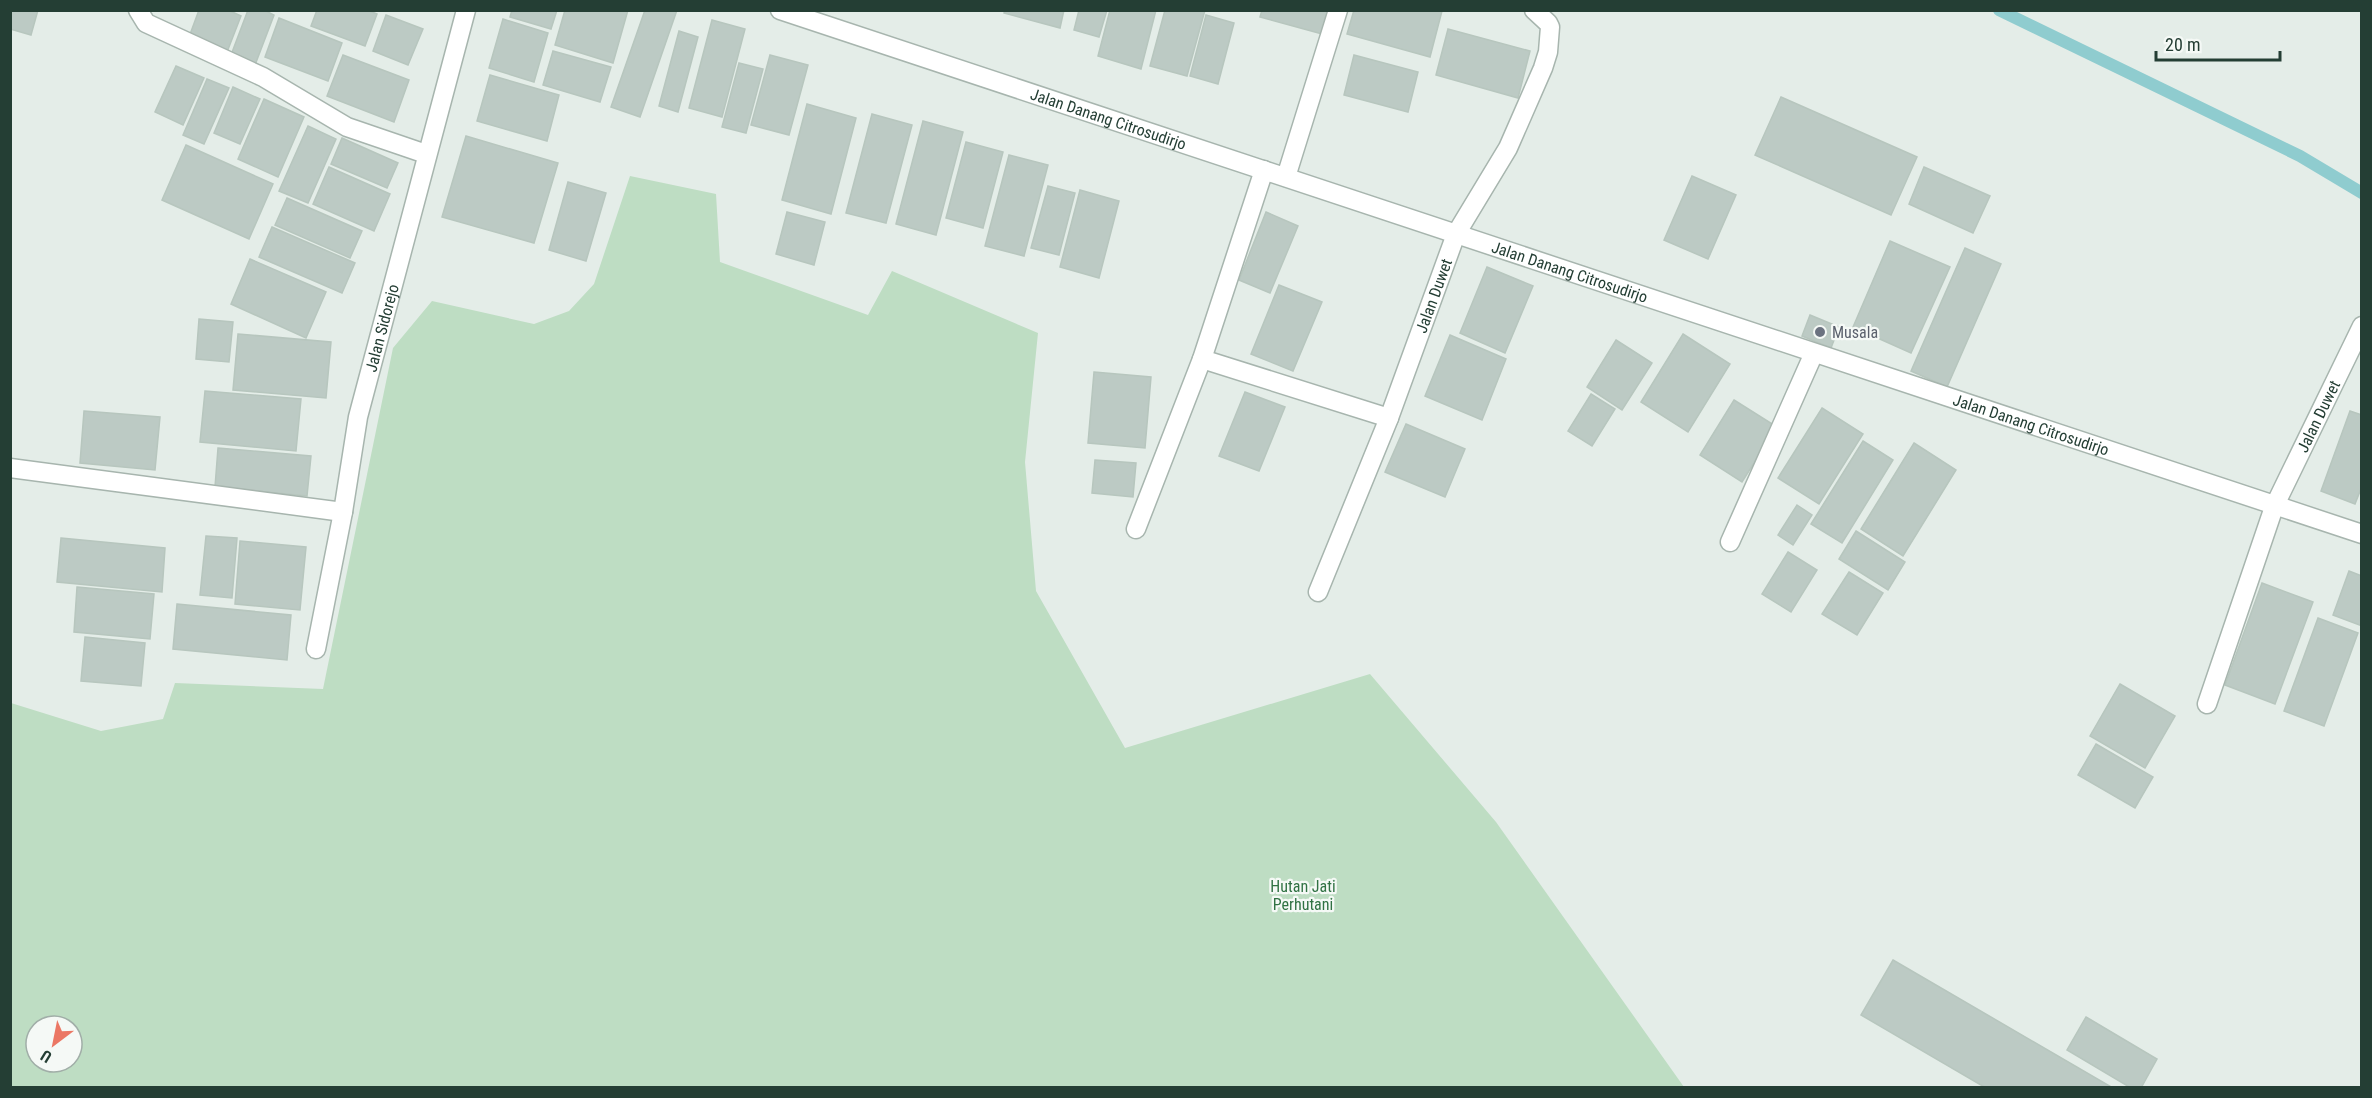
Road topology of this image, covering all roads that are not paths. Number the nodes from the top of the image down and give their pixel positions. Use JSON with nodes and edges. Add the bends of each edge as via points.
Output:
{"nodes":[{"id":1,"x":138,"y":10,"type":"edge"},
{"id":2,"x":466,"y":10,"type":"edge"},
{"id":3,"x":780,"y":10,"type":"edge"},
{"id":4,"x":1338,"y":10,"type":"edge"},
{"id":5,"x":1534,"y":10,"type":"edge"},
{"id":6,"x":426,"y":154,"type":"junction"},
{"id":7,"x":1264,"y":170,"type":"junction"},
{"id":8,"x":1286,"y":177,"type":"junction"},
{"id":9,"x":1456,"y":234,"type":"junction"},
{"id":10,"x":2361,"y":326,"type":"edge"},
{"id":11,"x":1814,"y":353,"type":"junction"},
{"id":12,"x":1202,"y":359,"type":"junction"},
{"id":13,"x":1389,"y":418,"type":"junction"},
{"id":14,"x":10,"y":468,"type":"edge"},
{"id":15,"x":2274,"y":507,"type":"junction"},
{"id":16,"x":343,"y":512,"type":"junction"},
{"id":17,"x":1136,"y":529,"type":"dead end"},
{"id":18,"x":2361,"y":534,"type":"edge"},
{"id":19,"x":1730,"y":542,"type":"dead end"},
{"id":20,"x":1318,"y":591,"type":"dead end"},
{"id":21,"x":316,"y":649,"type":"dead end"},
{"id":22,"x":2207,"y":704,"type":"dead end"}],
"edges":[{"from":1,"to":6,"type":"street","via":[[146,23],[263,78],[347,127]]},
{"from":2,"to":6,"type":"street","name":"Jalan Sidorejo"},
{"from":3,"to":7,"type":"street","name":"Jalan Danang Citrosudirjo"},
{"from":4,"to":8,"type":"street"},
{"from":5,"to":9,"type":"street","name":"Jalan Duwet","via":[[1550,27],[1548,52],[1508,148]]},
{"from":6,"to":16,"type":"street","name":"Jalan Sidorejo","via":[[358,417]]},
{"from":7,"to":8,"type":"street","name":"Jalan Danang Citrosudirjo"},
{"from":7,"to":12,"type":"street"},
{"from":8,"to":9,"type":"street","name":"Jalan Danang Citrosudirjo"},
{"from":9,"to":11,"type":"street","name":"Jalan Danang Citrosudirjo"},
{"from":9,"to":13,"type":"street","name":"Jalan Duwet"},
{"from":10,"to":15,"type":"street","name":"Jalan Duwet"},
{"from":11,"to":15,"type":"street","name":"Jalan Danang Citrosudirjo"},
{"from":11,"to":19,"type":"street"},
{"from":12,"to":13,"type":"street"},
{"from":12,"to":17,"type":"street"},
{"from":13,"to":20,"type":"street","name":"Jalan Duwet"},
{"from":14,"to":16,"type":"street"},
{"from":15,"to":18,"type":"street","name":"Jalan Danang Citrosudirjo"},
{"from":15,"to":22,"type":"street","name":"Jalan Duwet"},
{"from":16,"to":21,"type":"street","name":"Jalan Sidorejo"}]}
